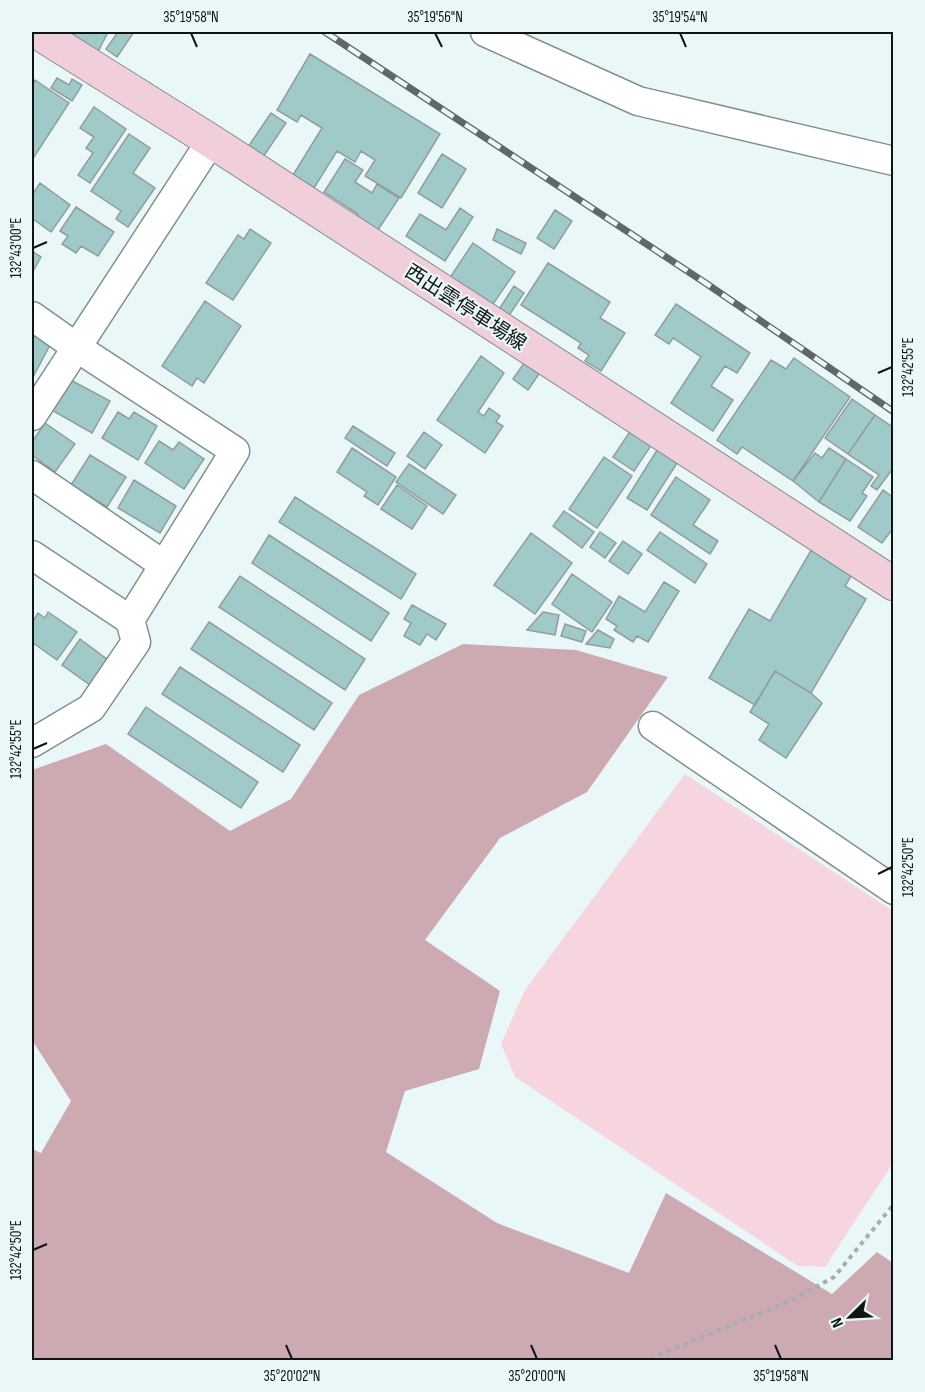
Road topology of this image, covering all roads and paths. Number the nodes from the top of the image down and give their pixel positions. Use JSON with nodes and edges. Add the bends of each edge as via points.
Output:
{"nodes":[{"id":1,"x":37,"y":32,"type":"edge"},
{"id":2,"x":485,"y":32,"type":"edge"},
{"id":3,"x":211,"y":141,"type":"junction"},
{"id":4,"x":894,"y":161,"type":"edge"},
{"id":5,"x":32,"y":316,"type":"edge"},
{"id":6,"x":76,"y":347,"type":"junction"},
{"id":7,"x":32,"y":416,"type":"edge"},
{"id":8,"x":32,"y":476,"type":"edge"},
{"id":9,"x":32,"y":555,"type":"edge"},
{"id":10,"x":164,"y":565,"type":"junction"},
{"id":11,"x":894,"y":584,"type":"edge"},
{"id":12,"x":130,"y":620,"type":"junction"},
{"id":13,"x":653,"y":726,"type":"dead end"},
{"id":14,"x":32,"y":743,"type":"edge"},
{"id":15,"x":894,"y":890,"type":"edge"},
{"id":16,"x":894,"y":1204,"type":"edge"},
{"id":17,"x":651,"y":1360,"type":"edge"}],
"edges":[{"from":1,"to":3,"type":"main road","name":"西出雲停車場線"},
{"from":2,"to":4,"type":"street","via":[[638,101]]},
{"from":3,"to":6,"type":"street"},
{"from":3,"to":11,"type":"main road","name":"西出雲停車場線"},
{"from":5,"to":6,"type":"street"},
{"from":6,"to":7,"type":"street"},
{"from":6,"to":10,"type":"street","via":[[235,451]]},
{"from":8,"to":10,"type":"street"},
{"from":9,"to":12,"type":"street"},
{"from":10,"to":12,"type":"street"},
{"from":12,"to":14,"type":"street","via":[[136,642],[91,708]]},
{"from":13,"to":15,"type":"street"},
{"from":16,"to":17,"type":"path","via":[[834,1277],[788,1302]]}]}
